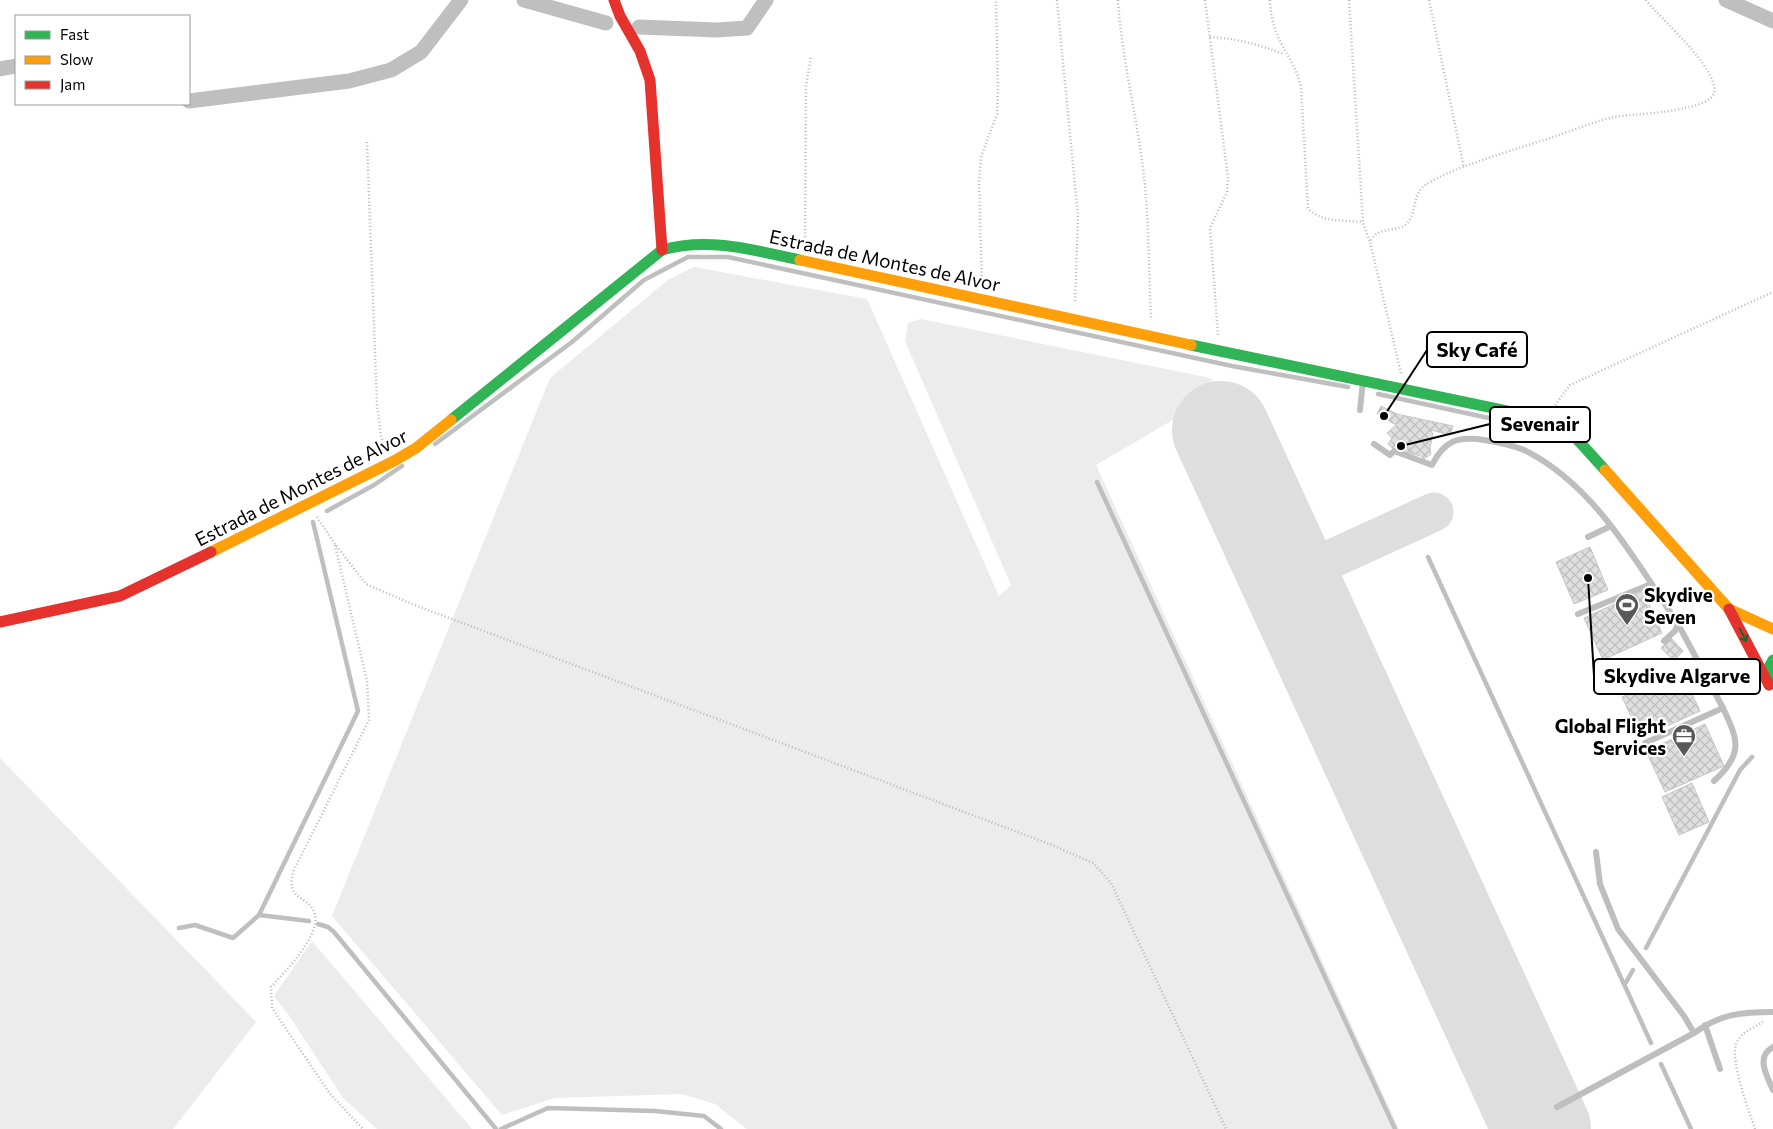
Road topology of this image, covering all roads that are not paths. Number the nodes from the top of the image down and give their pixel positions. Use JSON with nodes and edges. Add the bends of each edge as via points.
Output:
{"nodes":[{"id":1,"x":614,"y":0,"type":"edge"},
{"id":2,"x":662,"y":250,"type":"junction"},
{"id":3,"x":1363,"y":380,"type":"junction"},
{"id":4,"x":1360,"y":410,"type":"dead end"},
{"id":5,"x":1374,"y":444,"type":"dead end"},
{"id":6,"x":1611,"y":526,"type":"junction"},
{"id":7,"x":1588,"y":537,"type":"dead end"},
{"id":8,"x":1650,"y":584,"type":"junction"},
{"id":9,"x":1729,"y":609,"type":"junction"},
{"id":10,"x":1578,"y":614,"type":"dead end"},
{"id":11,"x":0,"y":622,"type":"edge"},
{"id":12,"x":1678,"y":624,"type":"junction"},
{"id":13,"x":1769,"y":635,"type":"edge"},
{"id":14,"x":1664,"y":641,"type":"dead end"},
{"id":15,"x":1773,"y":660,"type":"edge"},
{"id":16,"x":1757,"y":662,"type":"junction"},
{"id":17,"x":1722,"y":708,"type":"junction"},
{"id":18,"x":1645,"y":743,"type":"dead end"},
{"id":19,"x":1714,"y":781,"type":"dead end"},
{"id":20,"x":1596,"y":852,"type":"dead end"},
{"id":21,"x":1773,"y":1012,"type":"edge"},
{"id":22,"x":1706,"y":1025,"type":"junction"},
{"id":23,"x":1694,"y":1033,"type":"junction"},
{"id":24,"x":1773,"y":1047,"type":"edge"},
{"id":25,"x":1720,"y":1069,"type":"dead end"},
{"id":26,"x":1773,"y":1090,"type":"edge"},
{"id":27,"x":1558,"y":1107,"type":"dead end"}],
"edges":[{"from":1,"to":2,"type":"street","via":[[650,80]]},
{"from":2,"to":3,"type":"street","name":"Estrada de Montes de Alvor","via":[[678,244],[702,242],[754,250]]},
{"from":2,"to":11,"type":"street","name":"Estrada de Montes de Alvor","via":[[416,448],[394,461],[120,596]]},
{"from":3,"to":4,"type":"lane"},
{"from":3,"to":9,"type":"street","name":"Estrada de Montes de Alvor","via":[[1546,419],[1576,438]]},
{"from":5,"to":6,"type":"lane","via":[[1390,456],[1394,451],[1432,465],[1441,449],[1450,442],[1468,438],[1522,449],[1541,459],[1574,486]]},
{"from":6,"to":7,"type":"lane"},
{"from":6,"to":8,"type":"lane"},
{"from":8,"to":10,"type":"lane"},
{"from":8,"to":12,"type":"lane"},
{"from":9,"to":13,"type":"street","name":"Estrada de Montes de Alvor"},
{"from":9,"to":16,"type":"street","one_way":true},
{"from":12,"to":14,"type":"lane"},
{"from":12,"to":17,"type":"lane"},
{"from":13,"to":16,"type":"street"},
{"from":15,"to":16,"type":"street","via":[[1768,669],[1769,685]]},
{"from":17,"to":18,"type":"lane"},
{"from":17,"to":19,"type":"lane","via":[[1737,742],[1725,772]]},
{"from":20,"to":23,"type":"lane","via":[[1600,884],[1618,929]]},
{"from":21,"to":22,"type":"lane","via":[[1741,1012]]},
{"from":22,"to":23,"type":"lane"},
{"from":22,"to":25,"type":"lane"},
{"from":23,"to":27,"type":"lane"},
{"from":24,"to":26,"type":"lane","via":[[1763,1058]]}]}
